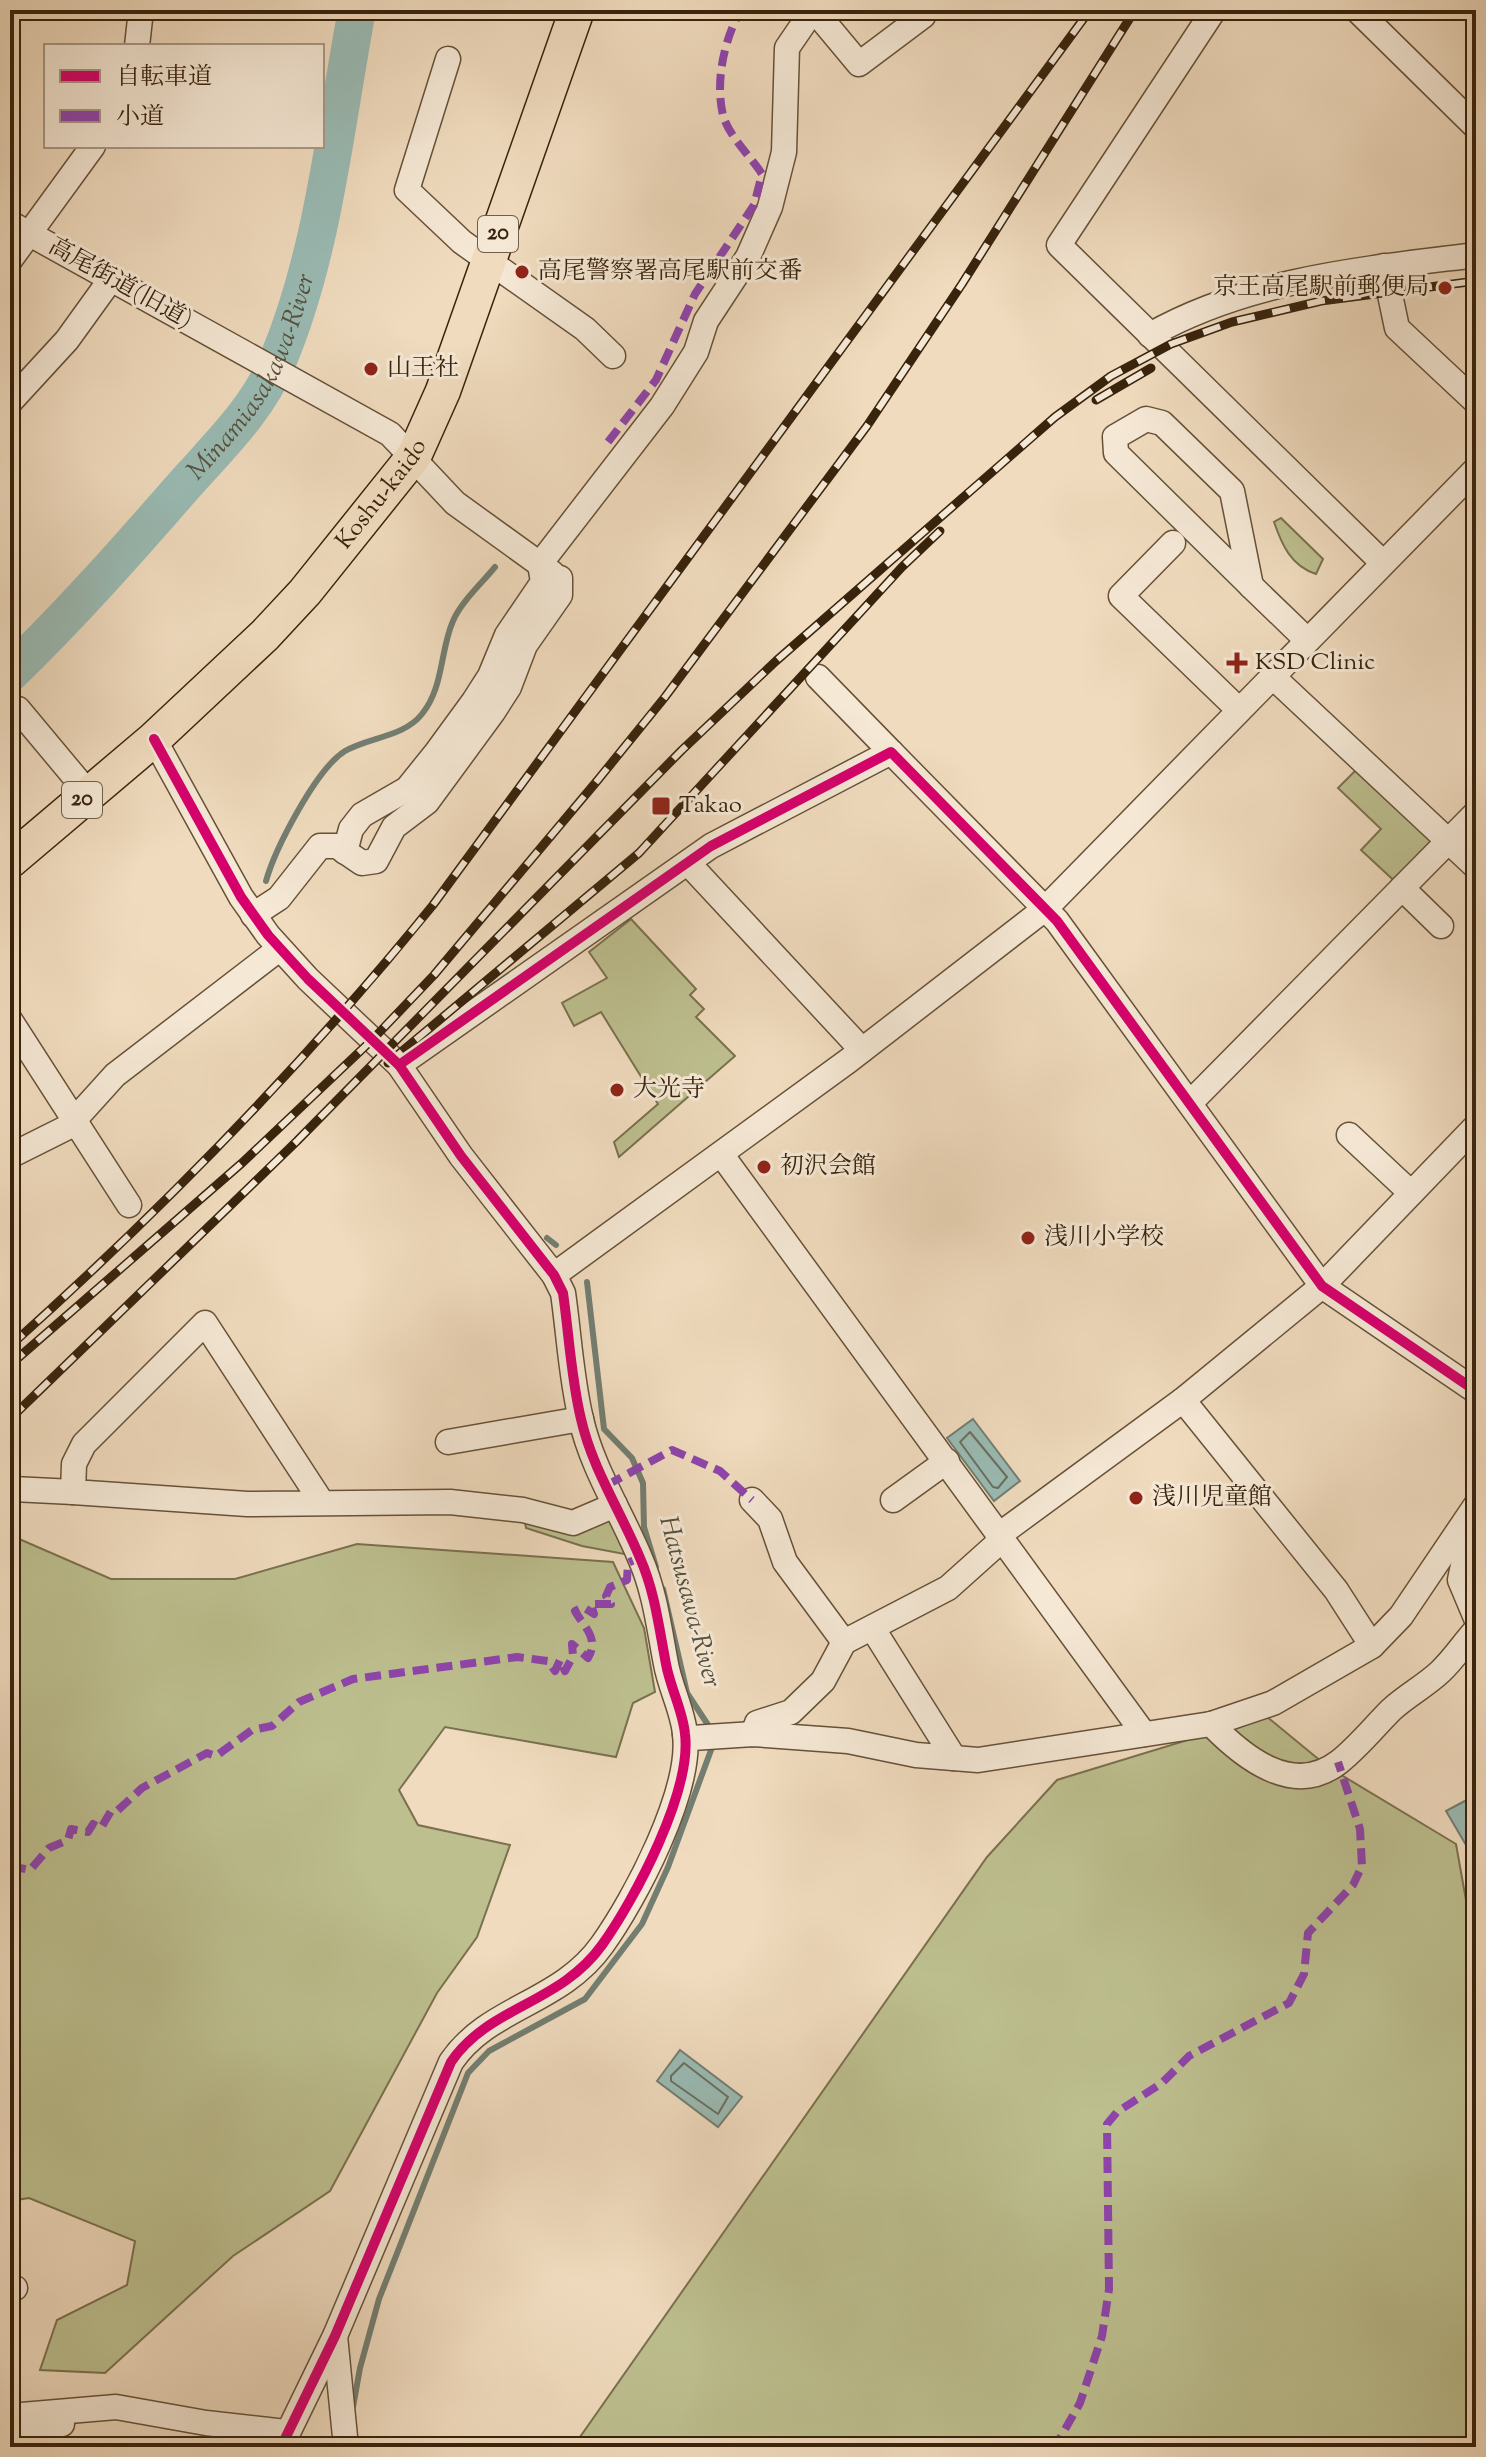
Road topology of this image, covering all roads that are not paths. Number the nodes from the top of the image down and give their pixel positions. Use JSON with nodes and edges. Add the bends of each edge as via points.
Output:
{"nodes":[{"id":1,"x":141,"y":10,"type":"edge"},
{"id":2,"x":577,"y":10,"type":"edge"},
{"id":3,"x":1214,"y":10,"type":"edge"},
{"id":4,"x":1357,"y":10,"type":"edge"},
{"id":5,"x":820,"y":12,"type":"edge"},
{"id":6,"x":923,"y":16,"type":"dead end"},
{"id":7,"x":137,"y":44,"type":"edge"},
{"id":8,"x":448,"y":59,"type":"dead end"},
{"id":9,"x":1476,"y":127,"type":"edge"},
{"id":10,"x":91,"y":148,"type":"edge"},
{"id":11,"x":20,"y":228,"type":"edge"},
{"id":12,"x":1476,"y":255,"type":"edge"},
{"id":13,"x":10,"y":260,"type":"edge"},
{"id":14,"x":489,"y":261,"type":"junction"},
{"id":15,"x":1384,"y":266,"type":"junction"},
{"id":16,"x":111,"y":279,"type":"junction"},
{"id":17,"x":1150,"y":335,"type":"junction"},
{"id":18,"x":613,"y":356,"type":"dead end"},
{"id":19,"x":10,"y":402,"type":"edge"},
{"id":20,"x":1476,"y":402,"type":"edge"},
{"id":21,"x":414,"y":456,"type":"junction"},
{"id":22,"x":1476,"y":469,"type":"edge"},
{"id":23,"x":1173,"y":543,"type":"dead end"},
{"id":24,"x":1383,"y":563,"type":"junction"},
{"id":25,"x":558,"y":569,"type":"junction"},
{"id":26,"x":1251,"y":586,"type":"junction"},
{"id":27,"x":1307,"y":640,"type":"junction"},
{"id":28,"x":1272,"y":676,"type":"junction"},
{"id":29,"x":818,"y":677,"type":"dead end"},
{"id":30,"x":18,"y":709,"type":"dead end"},
{"id":31,"x":1239,"y":710,"type":"junction"},
{"id":32,"x":154,"y":739,"type":"junction"},
{"id":33,"x":891,"y":752,"type":"junction"},
{"id":34,"x":89,"y":794,"type":"junction"},
{"id":35,"x":1476,"y":813,"type":"edge"},
{"id":36,"x":1448,"y":841,"type":"junction"},
{"id":37,"x":345,"y":852,"type":"junction"},
{"id":38,"x":10,"y":861,"type":"edge"},
{"id":39,"x":688,"y":863,"type":"junction"},
{"id":40,"x":1476,"y":867,"type":"edge"},
{"id":41,"x":1402,"y":888,"type":"junction"},
{"id":42,"x":1046,"y":908,"type":"junction"},
{"id":43,"x":253,"y":915,"type":"junction"},
{"id":44,"x":1441,"y":926,"type":"dead end"},
{"id":45,"x":279,"y":949,"type":"junction"},
{"id":46,"x":10,"y":1020,"type":"edge"},
{"id":47,"x":862,"y":1050,"type":"junction"},
{"id":48,"x":399,"y":1065,"type":"junction"},
{"id":49,"x":1190,"y":1103,"type":"junction"},
{"id":50,"x":75,"y":1119,"type":"junction"},
{"id":51,"x":1476,"y":1127,"type":"edge"},
{"id":52,"x":1349,"y":1135,"type":"dead end"},
{"id":53,"x":721,"y":1154,"type":"junction"},
{"id":54,"x":10,"y":1156,"type":"edge"},
{"id":55,"x":1411,"y":1193,"type":"junction"},
{"id":56,"x":129,"y":1205,"type":"dead end"},
{"id":57,"x":554,"y":1275,"type":"junction"},
{"id":58,"x":1322,"y":1286,"type":"junction"},
{"id":59,"x":1476,"y":1391,"type":"edge"},
{"id":60,"x":1183,"y":1400,"type":"junction"},
{"id":61,"x":581,"y":1419,"type":"junction"},
{"id":62,"x":448,"y":1442,"type":"dead end"},
{"id":63,"x":947,"y":1461,"type":"junction"},
{"id":64,"x":13,"y":1489,"type":"dead end"},
{"id":65,"x":73,"y":1492,"type":"junction"},
{"id":66,"x":752,"y":1500,"type":"dead end"},
{"id":67,"x":893,"y":1500,"type":"dead end"},
{"id":68,"x":321,"y":1501,"type":"junction"},
{"id":69,"x":615,"y":1505,"type":"junction"},
{"id":70,"x":1476,"y":1506,"type":"edge"},
{"id":71,"x":999,"y":1535,"type":"junction"},
{"id":72,"x":1476,"y":1618,"type":"edge"},
{"id":73,"x":873,"y":1629,"type":"junction"},
{"id":74,"x":1476,"y":1630,"type":"edge"},
{"id":75,"x":844,"y":1642,"type":"junction"},
{"id":76,"x":1372,"y":1646,"type":"junction"},
{"id":77,"x":1211,"y":1724,"type":"junction"},
{"id":78,"x":1144,"y":1734,"type":"junction"},
{"id":79,"x":741,"y":1735,"type":"junction"},
{"id":80,"x":689,"y":1736,"type":"junction"},
{"id":81,"x":954,"y":1758,"type":"junction"},
{"id":82,"x":335,"y":2336,"type":"junction"},
{"id":83,"x":162,"y":2415,"type":"junction"},
{"id":84,"x":10,"y":2416,"type":"edge"},
{"id":85,"x":10,"y":2436,"type":"edge"},
{"id":86,"x":283,"y":2440,"type":"edge"},
{"id":87,"x":346,"y":2447,"type":"edge"}],
"edges":[{"from":1,"to":7,"type":"street"},
{"from":2,"to":14,"type":"highway","name":"Koshu-kaido","number":"20"},
{"from":3,"to":17,"type":"street","via":[[1059,245]]},
{"from":4,"to":9,"type":"street"},
{"from":5,"to":6,"type":"street","via":[[859,64]]},
{"from":5,"to":25,"type":"street","via":[[787,48],[784,152],[770,207],[748,257],[706,321],[696,352],[662,406],[616,450]]},
{"from":8,"to":14,"type":"street","via":[[407,190]]},
{"from":10,"to":11,"type":"street"},
{"from":11,"to":13,"type":"street"},
{"from":11,"to":16,"type":"street","name":"高尾街道(旧道)"},
{"from":12,"to":15,"type":"street"},
{"from":14,"to":18,"type":"street","via":[[585,329]]},
{"from":14,"to":21,"type":"highway","name":"Koshu-kaido","number":"20"},
{"from":15,"to":17,"type":"street","via":[[1248,293]]},
{"from":15,"to":20,"type":"street","via":[[1397,328]]},
{"from":16,"to":19,"type":"street","via":[[67,340]]},
{"from":16,"to":21,"type":"street","name":"高尾街道(旧道)","via":[[390,434]]},
{"from":17,"to":24,"type":"street"},
{"from":21,"to":25,"type":"street","via":[[455,503]]},
{"from":21,"to":32,"type":"highway","name":"Koshu-kaido","number":"20","via":[[305,592]]},
{"from":22,"to":24,"type":"street"},
{"from":23,"to":31,"type":"street","via":[[1121,596]]},
{"from":24,"to":27,"type":"street"},
{"from":25,"to":37,"type":"street","via":[[507,635],[474,701],[407,789],[362,815],[351,829]]},
{"from":25,"to":37,"type":"street","via":[[560,595],[525,645],[509,687],[427,802],[394,827],[376,861],[369,865]]},
{"from":26,"to":26,"type":"street","via":[[1116,453],[1115,437],[1146,419],[1162,423],[1232,491]]},
{"from":26,"to":27,"type":"street"},
{"from":27,"to":28,"type":"street"},
{"from":28,"to":31,"type":"street"},
{"from":28,"to":36,"type":"street"},
{"from":29,"to":33,"type":"street"},
{"from":30,"to":34,"type":"street"},
{"from":31,"to":42,"type":"street"},
{"from":32,"to":34,"type":"highway","name":"Koshu-kaido","number":"20"},
{"from":32,"to":43,"type":"street"},
{"from":33,"to":39,"type":"street","via":[[743,828]]},
{"from":33,"to":42,"type":"street"},
{"from":34,"to":38,"type":"highway","name":"Koshu-kaido","number":"20"},
{"from":35,"to":36,"type":"street"},
{"from":36,"to":40,"type":"street"},
{"from":36,"to":41,"type":"street"},
{"from":37,"to":43,"type":"street","via":[[329,844],[320,846],[279,898]]},
{"from":39,"to":47,"type":"street"},
{"from":39,"to":48,"type":"street"},
{"from":41,"to":44,"type":"street"},
{"from":41,"to":49,"type":"street"},
{"from":42,"to":47,"type":"street"},
{"from":42,"to":49,"type":"street"},
{"from":43,"to":45,"type":"street"},
{"from":45,"to":48,"type":"street"},
{"from":45,"to":50,"type":"street","via":[[115,1075]]},
{"from":46,"to":50,"type":"street"},
{"from":47,"to":53,"type":"street"},
{"from":48,"to":57,"type":"street","via":[[461,1156]]},
{"from":49,"to":58,"type":"street"},
{"from":50,"to":54,"type":"street"},
{"from":50,"to":56,"type":"street"},
{"from":51,"to":55,"type":"street"},
{"from":52,"to":55,"type":"street"},
{"from":53,"to":57,"type":"street"},
{"from":53,"to":63,"type":"street"},
{"from":55,"to":58,"type":"street"},
{"from":57,"to":61,"type":"street","via":[[563,1293]]},
{"from":58,"to":59,"type":"street"},
{"from":58,"to":60,"type":"street"},
{"from":60,"to":71,"type":"street"},
{"from":60,"to":76,"type":"street","via":[[1336,1590]]},
{"from":61,"to":62,"type":"street"},
{"from":61,"to":69,"type":"street"},
{"from":63,"to":67,"type":"street"},
{"from":63,"to":71,"type":"street"},
{"from":64,"to":65,"type":"street"},
{"from":65,"to":68,"type":"street","via":[[247,1504]]},
{"from":65,"to":68,"type":"street","via":[[74,1464],[84,1444],[205,1323]]},
{"from":66,"to":75,"type":"street","via":[[770,1519],[785,1562]]},
{"from":68,"to":69,"type":"street","via":[[450,1502],[523,1510],[573,1523]]},
{"from":69,"to":80,"type":"street","via":[[652,1587],[671,1691]]},
{"from":70,"to":72,"type":"street","via":[[1460,1580]]},
{"from":70,"to":76,"type":"street","via":[[1401,1616]]},
{"from":71,"to":73,"type":"street","via":[[996,1545],[948,1588]]},
{"from":71,"to":78,"type":"street"},
{"from":73,"to":75,"type":"street"},
{"from":73,"to":81,"type":"street"},
{"from":74,"to":77,"type":"street","via":[[1441,1671],[1322,1772],[1300,1776],[1272,1771],[1245,1757]]},
{"from":75,"to":79,"type":"street","via":[[808,1699]]},
{"from":76,"to":77,"type":"street","via":[[1273,1703]]},
{"from":77,"to":78,"type":"street"},
{"from":78,"to":81,"type":"street","via":[[1022,1755]]},
{"from":79,"to":80,"type":"street"},
{"from":79,"to":81,"type":"street","via":[[848,1741]]},
{"from":80,"to":82,"type":"street","via":[[677,1799],[650,1862],[601,1947],[550,1994],[482,2028],[451,2062]]},
{"from":82,"to":86,"type":"street"},
{"from":82,"to":87,"type":"street"},
{"from":83,"to":84,"type":"street","via":[[116,2407]]},
{"from":83,"to":85,"type":"street","via":[[127,2423],[52,2424]]},
{"from":83,"to":86,"type":"street"}]}
